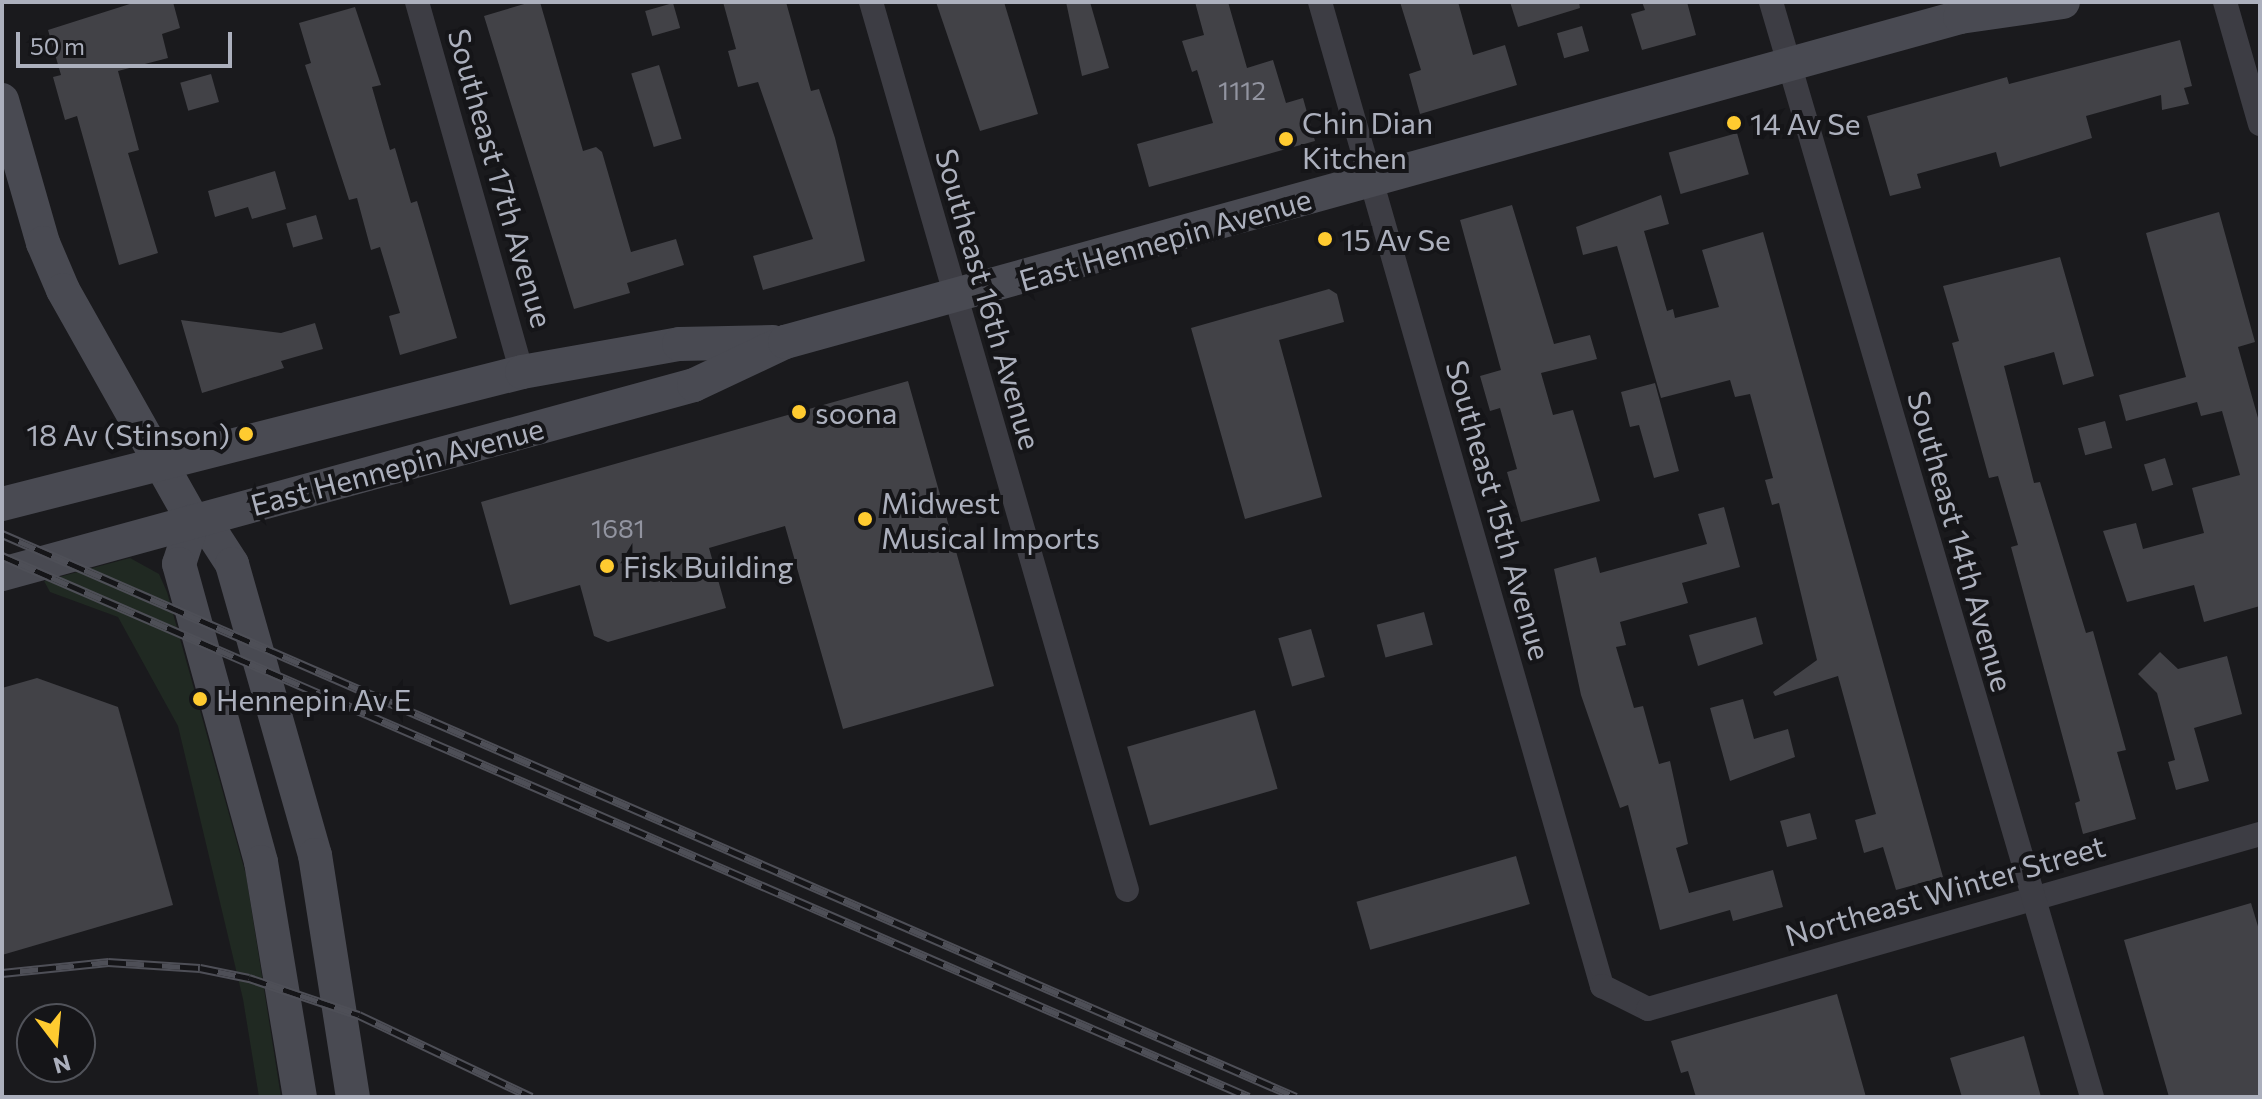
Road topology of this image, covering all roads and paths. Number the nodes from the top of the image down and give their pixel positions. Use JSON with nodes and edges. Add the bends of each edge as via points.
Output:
{"nodes":[{"id":1,"x":417,"y":2,"type":"edge"},
{"id":2,"x":871,"y":2,"type":"edge"},
{"id":3,"x":1320,"y":2,"type":"edge"},
{"id":4,"x":1771,"y":2,"type":"edge"},
{"id":5,"x":1995,"y":2,"type":"edge"},
{"id":6,"x":2063,"y":2,"type":"edge"},
{"id":7,"x":2225,"y":2,"type":"edge"},
{"id":8,"x":1960,"y":17,"type":"junction"},
{"id":9,"x":1789,"y":65,"type":"junction"},
{"id":10,"x":2,"y":100,"type":"edge"},
{"id":11,"x":2260,"y":124,"type":"edge"},
{"id":12,"x":1371,"y":181,"type":"junction"},
{"id":13,"x":955,"y":299,"type":"junction"},
{"id":14,"x":785,"y":342,"type":"junction"},
{"id":15,"x":522,"y":372,"type":"junction"},
{"id":16,"x":159,"y":464,"type":"junction"},
{"id":17,"x":2,"y":504,"type":"edge"},
{"id":18,"x":193,"y":521,"type":"junction"},
{"id":19,"x":2,"y":574,"type":"edge"},
{"id":20,"x":2260,"y":834,"type":"edge"},
{"id":21,"x":1127,"y":890,"type":"dead end"},
{"id":22,"x":2033,"y":899,"type":"junction"},
{"id":23,"x":1648,"y":1009,"type":"joint"},
{"id":24,"x":300,"y":1097,"type":"edge"},
{"id":25,"x":353,"y":1097,"type":"edge"},
{"id":26,"x":2092,"y":1097,"type":"edge"}],
"edges":[{"from":1,"to":15,"type":"street","name":"Southeast 17th Avenue"},
{"from":2,"to":13,"type":"street","name":"Southeast 16th Avenue"},
{"from":3,"to":12,"type":"street","name":"Southeast 15th Avenue"},
{"from":4,"to":9,"type":"street","name":"Southeast 14th Avenue"},
{"from":5,"to":8,"type":"main road","name":"East Hennepin Avenue"},
{"from":6,"to":8,"type":"main road","name":"East Hennepin Avenue"},
{"from":7,"to":11,"type":"street"},
{"from":8,"to":9,"type":"main road","name":"East Hennepin Avenue"},
{"from":9,"to":12,"type":"main road","name":"East Hennepin Avenue"},
{"from":9,"to":22,"type":"street","name":"Southeast 14th Avenue"},
{"from":10,"to":16,"type":"main road","via":[[43,243],[63,290]]},
{"from":12,"to":13,"type":"main road","name":"East Hennepin Avenue"},
{"from":12,"to":23,"type":"street","name":"Southeast 15th Avenue","via":[[1602,986]]},
{"from":13,"to":14,"type":"main road","name":"East Hennepin Avenue"},
{"from":13,"to":21,"type":"street","name":"Southeast 16th Avenue"},
{"from":14,"to":15,"type":"main road","name":"East Hennepin Avenue","via":[[679,344]]},
{"from":14,"to":18,"type":"main road","name":"East Hennepin Avenue","via":[[694,385]]},
{"from":15,"to":16,"type":"main road","name":"East Hennepin Avenue"},
{"from":16,"to":17,"type":"main road","name":"East Hennepin Avenue"},
{"from":16,"to":18,"type":"main road"},
{"from":18,"to":19,"type":"main road","name":"East Hennepin Avenue"},
{"from":18,"to":24,"type":"main road","via":[[179,564],[261,862]]},
{"from":18,"to":25,"type":"main road","via":[[214,536],[232,564],[276,707],[315,855]]},
{"from":20,"to":22,"type":"street","name":"Northeast Winter Street"},
{"from":22,"to":23,"type":"street","name":"Northeast Winter Street"},
{"from":22,"to":26,"type":"street","name":"Southeast 14th Avenue"}]}
